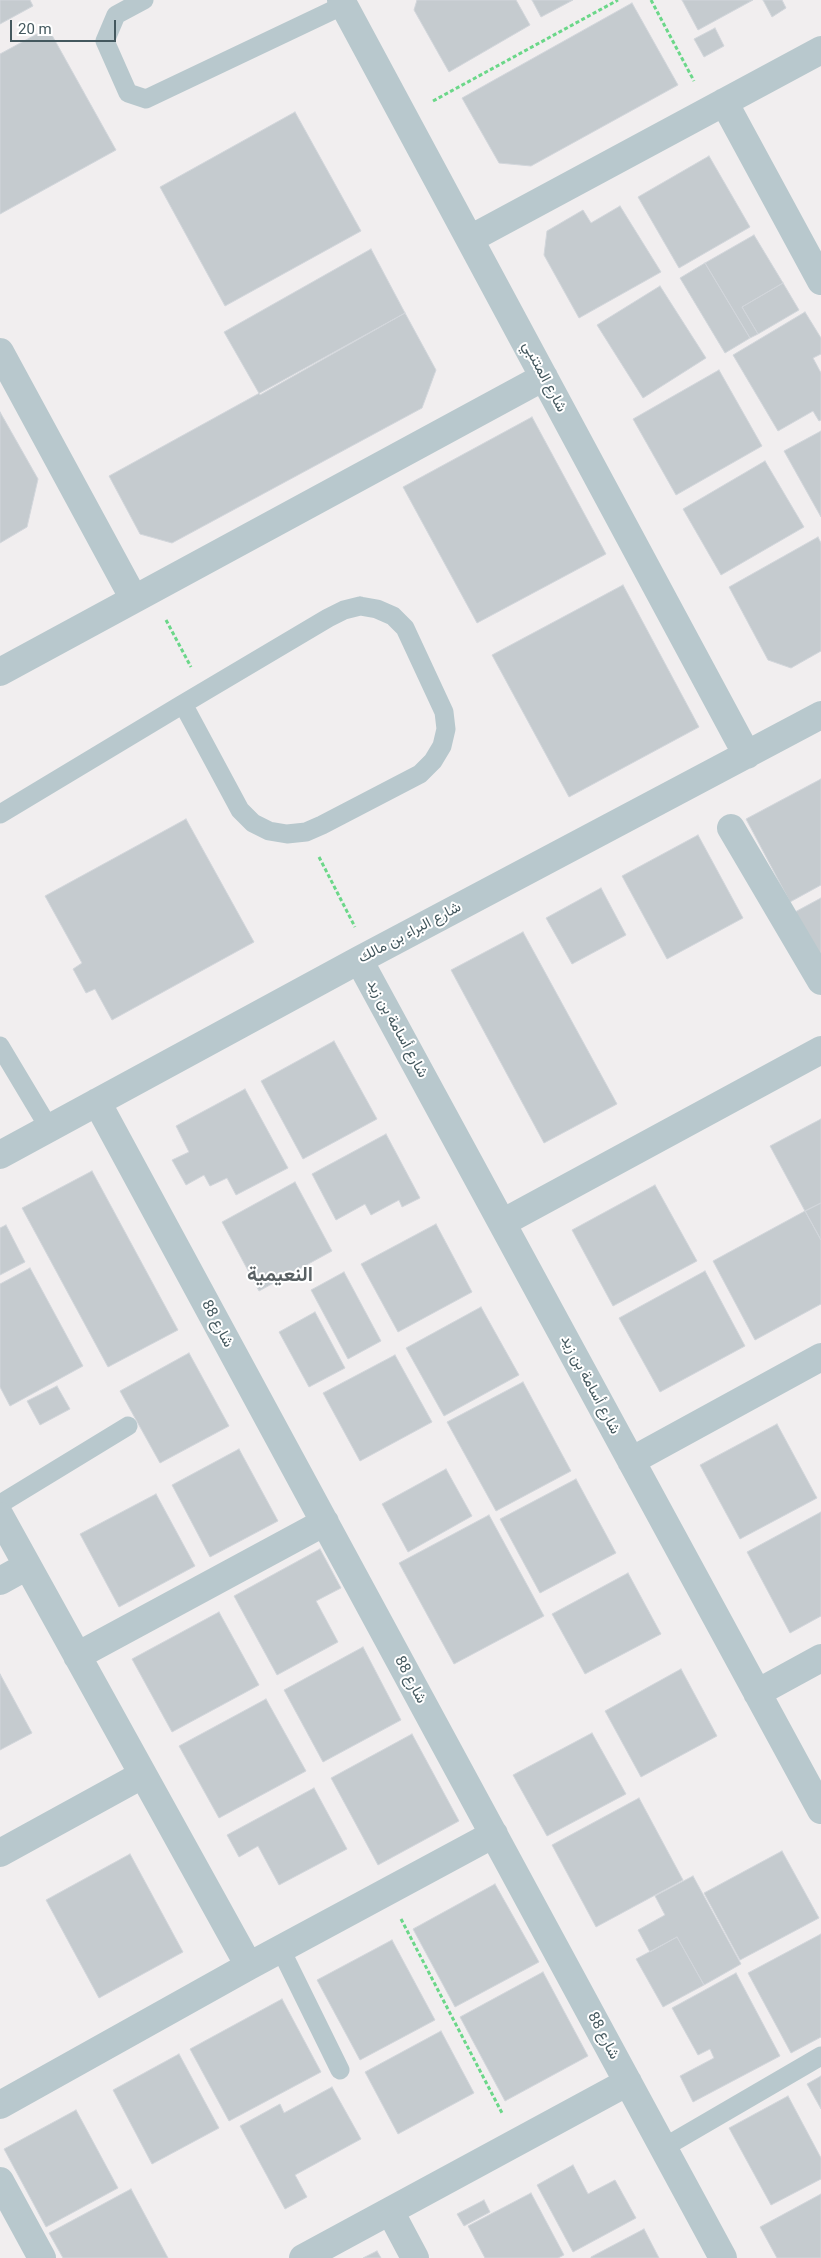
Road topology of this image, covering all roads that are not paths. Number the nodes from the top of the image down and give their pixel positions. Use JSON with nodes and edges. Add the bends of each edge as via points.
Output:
{"nodes":[{"id":1,"x":144,"y":0,"type":"edge"},
{"id":2,"x":343,"y":3,"type":"edge"},
{"id":3,"x":821,"y":50,"type":"edge"},
{"id":4,"x":717,"y":106,"type":"junction"},
{"id":5,"x":470,"y":239,"type":"junction"},
{"id":6,"x":821,"y":281,"type":"edge"},
{"id":7,"x":0,"y":352,"type":"edge"},
{"id":8,"x":544,"y":378,"type":"junction"},
{"id":9,"x":142,"y":594,"type":"junction"},
{"id":10,"x":0,"y":672,"type":"edge"},
{"id":11,"x":184,"y":704,"type":"junction"},
{"id":12,"x":821,"y":715,"type":"edge"},
{"id":13,"x":747,"y":754,"type":"junction"},
{"id":14,"x":0,"y":814,"type":"edge"},
{"id":15,"x":731,"y":828,"type":"dead end"},
{"id":16,"x":364,"y":957,"type":"junction"},
{"id":17,"x":821,"y":981,"type":"edge"},
{"id":18,"x":0,"y":1046,"type":"edge"},
{"id":19,"x":821,"y":1050,"type":"edge"},
{"id":20,"x":98,"y":1102,"type":"junction"},
{"id":21,"x":49,"y":1128,"type":"junction"},
{"id":22,"x":0,"y":1155,"type":"edge"},
{"id":23,"x":502,"y":1223,"type":"junction"},
{"id":24,"x":821,"y":1356,"type":"edge"},
{"id":25,"x":128,"y":1426,"type":"dead end"},
{"id":26,"x":631,"y":1461,"type":"junction"},
{"id":27,"x":0,"y":1504,"type":"edge"},
{"id":28,"x":0,"y":1516,"type":"edge"},
{"id":29,"x":325,"y":1522,"type":"junction"},
{"id":30,"x":27,"y":1566,"type":"junction"},
{"id":31,"x":0,"y":1580,"type":"edge"},
{"id":32,"x":77,"y":1656,"type":"junction"},
{"id":33,"x":821,"y":1658,"type":"edge"},
{"id":34,"x":757,"y":1693,"type":"junction"},
{"id":35,"x":142,"y":1775,"type":"junction"},
{"id":36,"x":821,"y":1810,"type":"edge"},
{"id":37,"x":494,"y":1834,"type":"junction"},
{"id":38,"x":0,"y":1853,"type":"edge"},
{"id":39,"x":281,"y":1950,"type":"junction"},
{"id":40,"x":249,"y":1966,"type":"junction"},
{"id":41,"x":821,"y":2056,"type":"edge"},
{"id":42,"x":340,"y":2070,"type":"dead end"},
{"id":43,"x":628,"y":2082,"type":"junction"},
{"id":44,"x":0,"y":2105,"type":"edge"},
{"id":45,"x":663,"y":2148,"type":"junction"},
{"id":46,"x":0,"y":2181,"type":"edge"},
{"id":47,"x":390,"y":2211,"type":"junction"},
{"id":48,"x":42,"y":2258,"type":"edge"},
{"id":49,"x":303,"y":2258,"type":"edge"},
{"id":50,"x":415,"y":2258,"type":"edge"},
{"id":51,"x":723,"y":2258,"type":"edge"}],
"edges":[{"from":1,"to":2,"type":"lane","via":[[116,15],[105,41],[128,93],[146,99]]},
{"from":2,"to":5,"type":"street","name":"شارع المتنبي"},
{"from":3,"to":4,"type":"street"},
{"from":4,"to":5,"type":"street"},
{"from":4,"to":6,"type":"street"},
{"from":5,"to":8,"type":"street","name":"شارع المتنبي"},
{"from":7,"to":9,"type":"street"},
{"from":8,"to":9,"type":"street"},
{"from":8,"to":13,"type":"street","name":"شارع المتنبي"},
{"from":9,"to":10,"type":"street"},
{"from":11,"to":11,"type":"lane","via":[[344,610],[360,606],[393,616],[405,628],[444,712],[446,729],[442,746],[433,762],[420,774],[306,832],[287,834],[253,823],[240,810]]},
{"from":11,"to":14,"type":"lane"},
{"from":12,"to":13,"type":"street","name":"شارع البراء بن مالك"},
{"from":13,"to":16,"type":"street","name":"شارع البراء بن مالك"},
{"from":15,"to":17,"type":"street"},
{"from":16,"to":20,"type":"street","name":"شارع البراء بن مالك"},
{"from":16,"to":23,"type":"street","name":"شارع أسامة بن زيد"},
{"from":18,"to":21,"type":"lane"},
{"from":19,"to":23,"type":"street"},
{"from":20,"to":21,"type":"street","name":"شارع البراء بن مالك"},
{"from":20,"to":29,"type":"street","name":"شارع 88"},
{"from":21,"to":22,"type":"street","name":"شارع البراء بن مالك"},
{"from":23,"to":26,"type":"street","name":"شارع أسامة بن زيد"},
{"from":24,"to":26,"type":"street"},
{"from":25,"to":27,"type":"lane"},
{"from":26,"to":34,"type":"street","name":"شارع أسامة بن زيد"},
{"from":28,"to":30,"type":"street"},
{"from":29,"to":32,"type":"street"},
{"from":29,"to":37,"type":"street","name":"شارع 88"},
{"from":30,"to":31,"type":"street"},
{"from":30,"to":32,"type":"street"},
{"from":32,"to":35,"type":"street"},
{"from":33,"to":34,"type":"street"},
{"from":34,"to":36,"type":"street","name":"شارع أسامة بن زيد"},
{"from":35,"to":38,"type":"street"},
{"from":35,"to":40,"type":"street"},
{"from":37,"to":39,"type":"street"},
{"from":37,"to":43,"type":"street","name":"شارع 88"},
{"from":39,"to":40,"type":"street"},
{"from":39,"to":42,"type":"lane"},
{"from":40,"to":44,"type":"street"},
{"from":41,"to":45,"type":"lane"},
{"from":43,"to":45,"type":"street","name":"شارع 88"},
{"from":43,"to":47,"type":"street"},
{"from":45,"to":51,"type":"street","name":"شارع 88"},
{"from":46,"to":48,"type":"street"},
{"from":47,"to":49,"type":"street"},
{"from":47,"to":50,"type":"street"}]}
